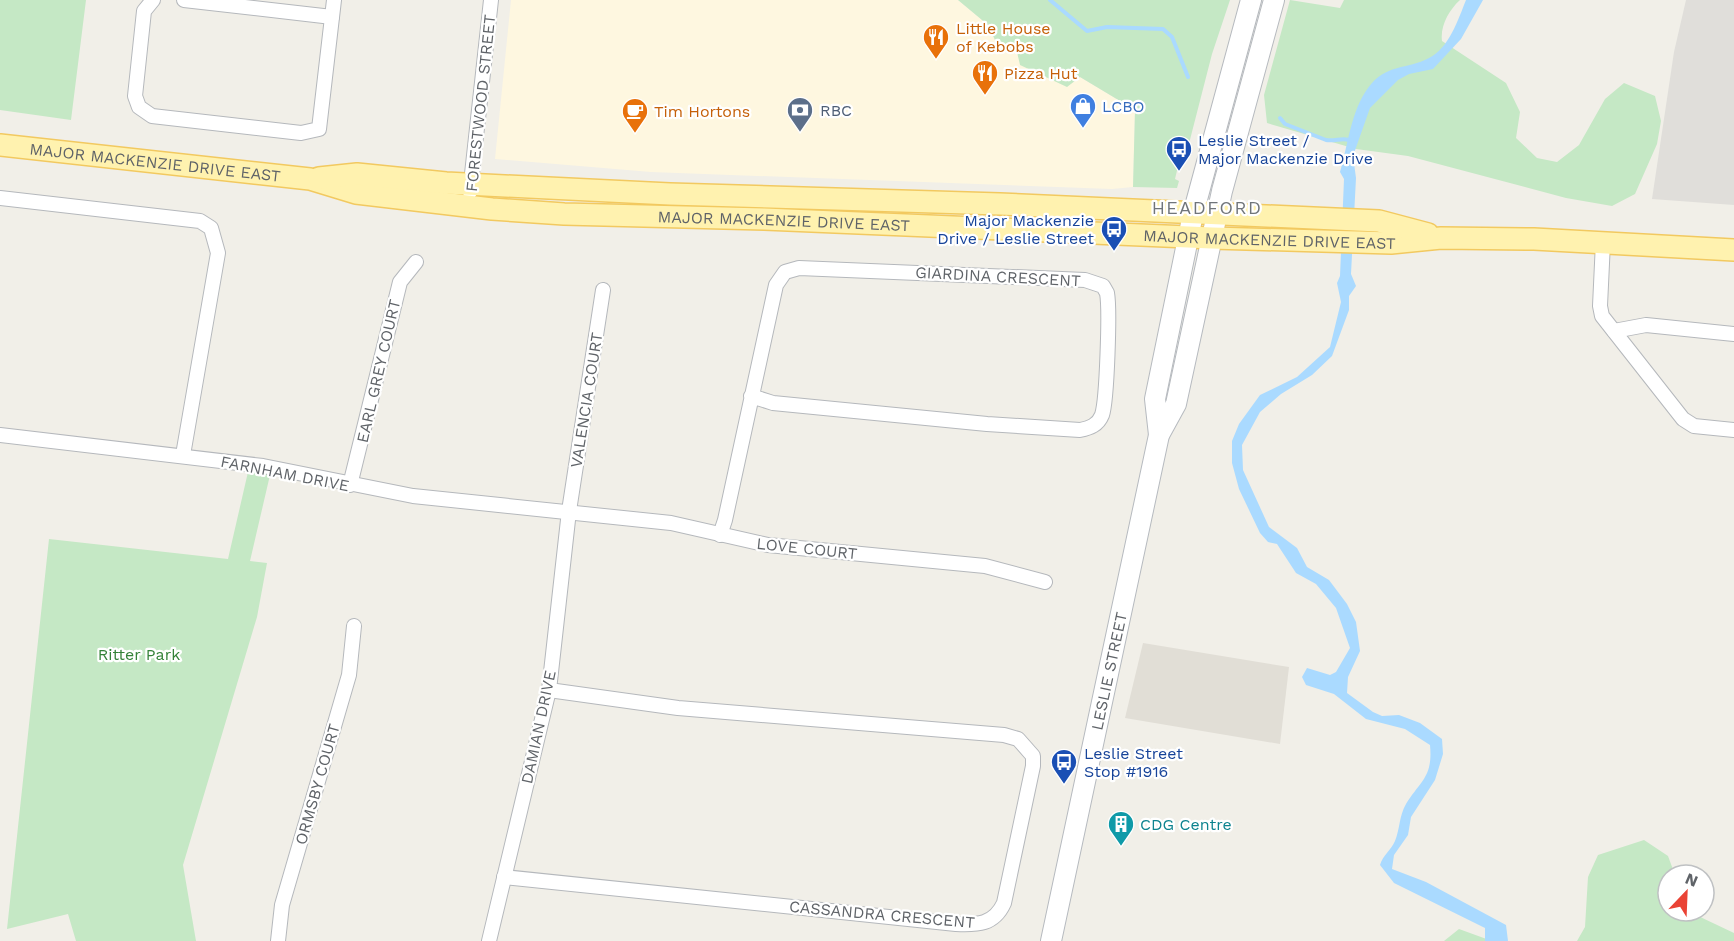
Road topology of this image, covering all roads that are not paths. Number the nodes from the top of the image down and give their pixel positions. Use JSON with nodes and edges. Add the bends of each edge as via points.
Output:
{"nodes":[{"id":1,"x":153,"y":0,"type":"edge"},
{"id":2,"x":184,"y":0,"type":"edge"},
{"id":3,"x":334,"y":0,"type":"edge"},
{"id":4,"x":491,"y":0,"type":"edge"},
{"id":5,"x":1251,"y":0,"type":"edge"},
{"id":6,"x":1274,"y":0,"type":"edge"},
{"id":7,"x":332,"y":17,"type":"junction"},
{"id":8,"x":0,"y":144,"type":"edge"},
{"id":9,"x":310,"y":179,"type":"junction"},
{"id":10,"x":472,"y":183,"type":"junction"},
{"id":11,"x":0,"y":198,"type":"edge"},
{"id":12,"x":831,"y":198,"type":"junction"},
{"id":13,"x":468,"y":206,"type":"junction"},
{"id":14,"x":1193,"y":214,"type":"junction"},
{"id":15,"x":1218,"y":214,"type":"junction"},
{"id":16,"x":829,"y":222,"type":"junction"},
{"id":17,"x":1189,"y":237,"type":"junction"},
{"id":18,"x":1212,"y":238,"type":"junction"},
{"id":19,"x":1441,"y":238,"type":"junction"},
{"id":20,"x":1603,"y":242,"type":"junction"},
{"id":21,"x":1734,"y":250,"type":"edge"},
{"id":22,"x":416,"y":262,"type":"dead end"},
{"id":23,"x":603,"y":290,"type":"dead end"},
{"id":24,"x":1614,"y":331,"type":"junction"},
{"id":25,"x":1734,"y":334,"type":"edge"},
{"id":26,"x":751,"y":396,"type":"junction"},
{"id":27,"x":1734,"y":430,"type":"edge"},
{"id":28,"x":0,"y":435,"type":"edge"},
{"id":29,"x":1159,"y":435,"type":"junction"},
{"id":30,"x":183,"y":455,"type":"junction"},
{"id":31,"x":350,"y":485,"type":"junction"},
{"id":32,"x":569,"y":511,"type":"junction"},
{"id":33,"x":720,"y":535,"type":"junction"},
{"id":34,"x":1045,"y":582,"type":"dead end"},
{"id":35,"x":354,"y":626,"type":"dead end"},
{"id":36,"x":549,"y":690,"type":"junction"},
{"id":37,"x":504,"y":877,"type":"junction"},
{"id":38,"x":278,"y":941,"type":"edge"},
{"id":39,"x":489,"y":941,"type":"edge"},
{"id":40,"x":1051,"y":941,"type":"edge"}],
"edges":[{"from":1,"to":7,"type":"street","via":[[144,11],[135,96],[139,107],[152,116],[301,133],[320,129]]},
{"from":2,"to":7,"type":"street"},
{"from":3,"to":7,"type":"street"},
{"from":4,"to":10,"type":"street","name":"FORESTWOOD STREET"},
{"from":5,"to":14,"type":"main road","name":"LESLIE STREET"},
{"from":6,"to":15,"type":"main road","name":"LESLIE STREET"},
{"from":8,"to":9,"type":"main road","name":"MAJOR MACKENZIE DRIVE EAST"},
{"from":9,"to":10,"type":"main road","name":"MAJOR MACKENZIE DRIVE EAST","via":[[357,174]]},
{"from":9,"to":13,"type":"main road","name":"MAJOR MACKENZIE DRIVE EAST","via":[[356,193]]},
{"from":10,"to":12,"type":"main road","name":"MAJOR MACKENZIE DRIVE EAST"},
{"from":10,"to":13,"type":"street","name":"FORESTWOOD STREET"},
{"from":11,"to":30,"type":"street","via":[[200,221],[211,228],[218,253]]},
{"from":12,"to":14,"type":"main road","name":"MAJOR MACKENZIE DRIVE EAST"},
{"from":12,"to":16,"type":"main road"},
{"from":13,"to":16,"type":"main road","name":"MAJOR MACKENZIE DRIVE EAST","via":[[564,214]]},
{"from":14,"to":15,"type":"main road","name":"MAJOR MACKENZIE DRIVE EAST"},
{"from":14,"to":17,"type":"main road","name":"LESLIE STREET"},
{"from":15,"to":18,"type":"main road","name":"LESLIE STREET"},
{"from":15,"to":19,"type":"main road","name":"MAJOR MACKENZIE DRIVE EAST","via":[[1379,221]]},
{"from":16,"to":17,"type":"main road","name":"MAJOR MACKENZIE DRIVE EAST"},
{"from":17,"to":18,"type":"main road","name":"MAJOR MACKENZIE DRIVE EAST"},
{"from":17,"to":29,"type":"main road","name":"LESLIE STREET","via":[[1155,399]]},
{"from":18,"to":19,"type":"main road","name":"MAJOR MACKENZIE DRIVE EAST","via":[[1391,243]]},
{"from":18,"to":29,"type":"main road","name":"LESLIE STREET","via":[[1176,404]]},
{"from":19,"to":20,"type":"main road","name":"MAJOR MACKENZIE DRIVE EAST"},
{"from":20,"to":21,"type":"main road","name":"MAJOR MACKENZIE DRIVE EAST"},
{"from":20,"to":24,"type":"street","via":[[1600,306],[1602,316]]},
{"from":22,"to":31,"type":"street","name":"EARL GREY COURT","via":[[400,282]]},
{"from":23,"to":32,"type":"street","name":"VALENCIA COURT"},
{"from":24,"to":25,"type":"street","via":[[1646,325]]},
{"from":24,"to":27,"type":"street","via":[[1683,419],[1694,426]]},
{"from":26,"to":26,"type":"street","name":"GIARDINA CRESCENT","via":[[776,285],[791,268],[1085,280],[1103,286],[1107,293],[1104,404],[1098,423],[1091,428],[987,424],[773,402]]},
{"from":26,"to":33,"type":"street","name":"GIARDINA CRESCENT"},
{"from":28,"to":30,"type":"street","name":"FARNHAM DRIVE"},
{"from":29,"to":40,"type":"main road","name":"LESLIE STREET"},
{"from":30,"to":31,"type":"street","name":"FARNHAM DRIVE","via":[[263,466]]},
{"from":31,"to":32,"type":"street","name":"FARNHAM DRIVE","via":[[413,496]]},
{"from":32,"to":33,"type":"street","name":"LOVE COURT","via":[[670,523]]},
{"from":32,"to":36,"type":"street","name":"DAMIAN DRIVE"},
{"from":33,"to":34,"type":"street","name":"LOVE COURT","via":[[768,545],[985,566]]},
{"from":35,"to":38,"type":"street","name":"ORMSBY COURT","via":[[349,675],[282,905]]},
{"from":36,"to":37,"type":"street","name":"DAMIAN DRIVE"},
{"from":36,"to":37,"type":"street","name":"CASSANDRA CRESCENT","via":[[678,708],[1018,739],[1033,756],[1033,766],[1004,903],[998,915],[985,923],[956,924]]},
{"from":37,"to":39,"type":"street","name":"DAMIAN DRIVE"}]}
